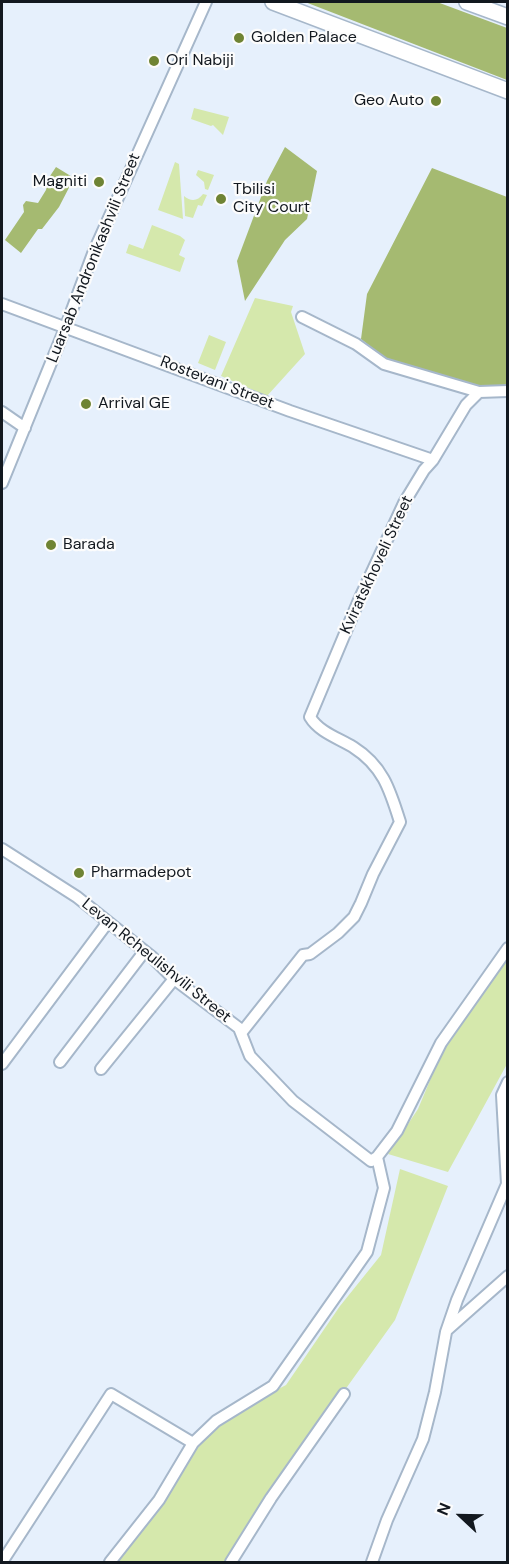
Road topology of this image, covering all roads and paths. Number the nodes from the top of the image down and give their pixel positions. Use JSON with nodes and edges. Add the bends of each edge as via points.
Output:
{"nodes":[{"id":1,"x":206,"y":2,"type":"edge"},
{"id":2,"x":273,"y":2,"type":"edge"},
{"id":3,"x":467,"y":2,"type":"edge"},
{"id":4,"x":507,"y":17,"type":"edge"},
{"id":5,"x":507,"y":91,"type":"edge"},
{"id":6,"x":2,"y":304,"type":"edge"},
{"id":7,"x":302,"y":317,"type":"dead end"},
{"id":8,"x":66,"y":326,"type":"junction"},
{"id":9,"x":507,"y":391,"type":"edge"},
{"id":10,"x":479,"y":392,"type":"junction"},
{"id":11,"x":2,"y":412,"type":"edge"},
{"id":12,"x":25,"y":428,"type":"junction"},
{"id":13,"x":433,"y":460,"type":"junction"},
{"id":14,"x":2,"y":483,"type":"edge"},
{"id":15,"x":2,"y":849,"type":"edge"},
{"id":16,"x":108,"y":922,"type":"junction"},
{"id":17,"x":507,"y":948,"type":"edge"},
{"id":18,"x":144,"y":952,"type":"junction"},
{"id":19,"x":174,"y":979,"type":"junction"},
{"id":20,"x":242,"y":1032,"type":"junction"},
{"id":21,"x":60,"y":1062,"type":"dead end"},
{"id":22,"x":2,"y":1064,"type":"edge"},
{"id":23,"x":102,"y":1069,"type":"dead end"},
{"id":24,"x":507,"y":1082,"type":"edge"},
{"id":25,"x":377,"y":1157,"type":"junction"},
{"id":26,"x":507,"y":1276,"type":"edge"},
{"id":27,"x":446,"y":1332,"type":"junction"},
{"id":28,"x":344,"y":1394,"type":"dead end"},
{"id":29,"x":193,"y":1443,"type":"junction"},
{"id":30,"x":2,"y":1562,"type":"edge"},
{"id":31,"x":110,"y":1563,"type":"edge"},
{"id":32,"x":231,"y":1563,"type":"edge"},
{"id":33,"x":372,"y":1563,"type":"edge"}],
"edges":[{"from":1,"to":8,"type":"street","name":"Luarsab Andronikashvili Street","via":[[94,251]]},
{"from":2,"to":5,"type":"highway"},
{"from":3,"to":4,"type":"highway"},
{"from":6,"to":8,"type":"street","name":"Rostevani Street"},
{"from":7,"to":10,"type":"street","via":[[356,344],[384,364]]},
{"from":8,"to":12,"type":"street","name":"Luarsab Andronikashvili Street"},
{"from":8,"to":13,"type":"street","name":"Rostevani Street","via":[[290,411]]},
{"from":9,"to":10,"type":"street"},
{"from":10,"to":13,"type":"street","name":"Kviratskhoveli Street","via":[[466,405]]},
{"from":11,"to":12,"type":"street"},
{"from":12,"to":14,"type":"street","name":"Luarsab Andronikashvili Street"},
{"from":13,"to":20,"type":"street","name":"Kviratskhoveli Street","via":[[392,525],[310,717],[320,728],[371,761],[384,777],[400,822],[354,917],[310,954],[303,955]]},
{"from":15,"to":16,"type":"street","name":"Levan Rcheulishvili Street","via":[[77,897]]},
{"from":16,"to":18,"type":"street","name":"Levan Rcheulishvili Street"},
{"from":16,"to":22,"type":"street"},
{"from":17,"to":25,"type":"street","via":[[441,1043],[398,1131]]},
{"from":18,"to":19,"type":"street","name":"Levan Rcheulishvili Street"},
{"from":18,"to":21,"type":"street"},
{"from":19,"to":20,"type":"street","name":"Levan Rcheulishvili Street"},
{"from":19,"to":23,"type":"street"},
{"from":20,"to":25,"type":"street","name":"Levan Rcheulishvili Street","via":[[250,1056],[292,1101],[371,1161]]},
{"from":24,"to":27,"type":"street","via":[[502,1095],[507,1184]]},
{"from":25,"to":29,"type":"street","via":[[384,1188],[367,1252],[273,1386],[216,1421]]},
{"from":26,"to":27,"type":"street"},
{"from":27,"to":33,"type":"street","via":[[423,1439]]},
{"from":28,"to":32,"type":"street"},
{"from":29,"to":30,"type":"street","via":[[111,1394]]},
{"from":29,"to":31,"type":"street","via":[[159,1500]]}]}
